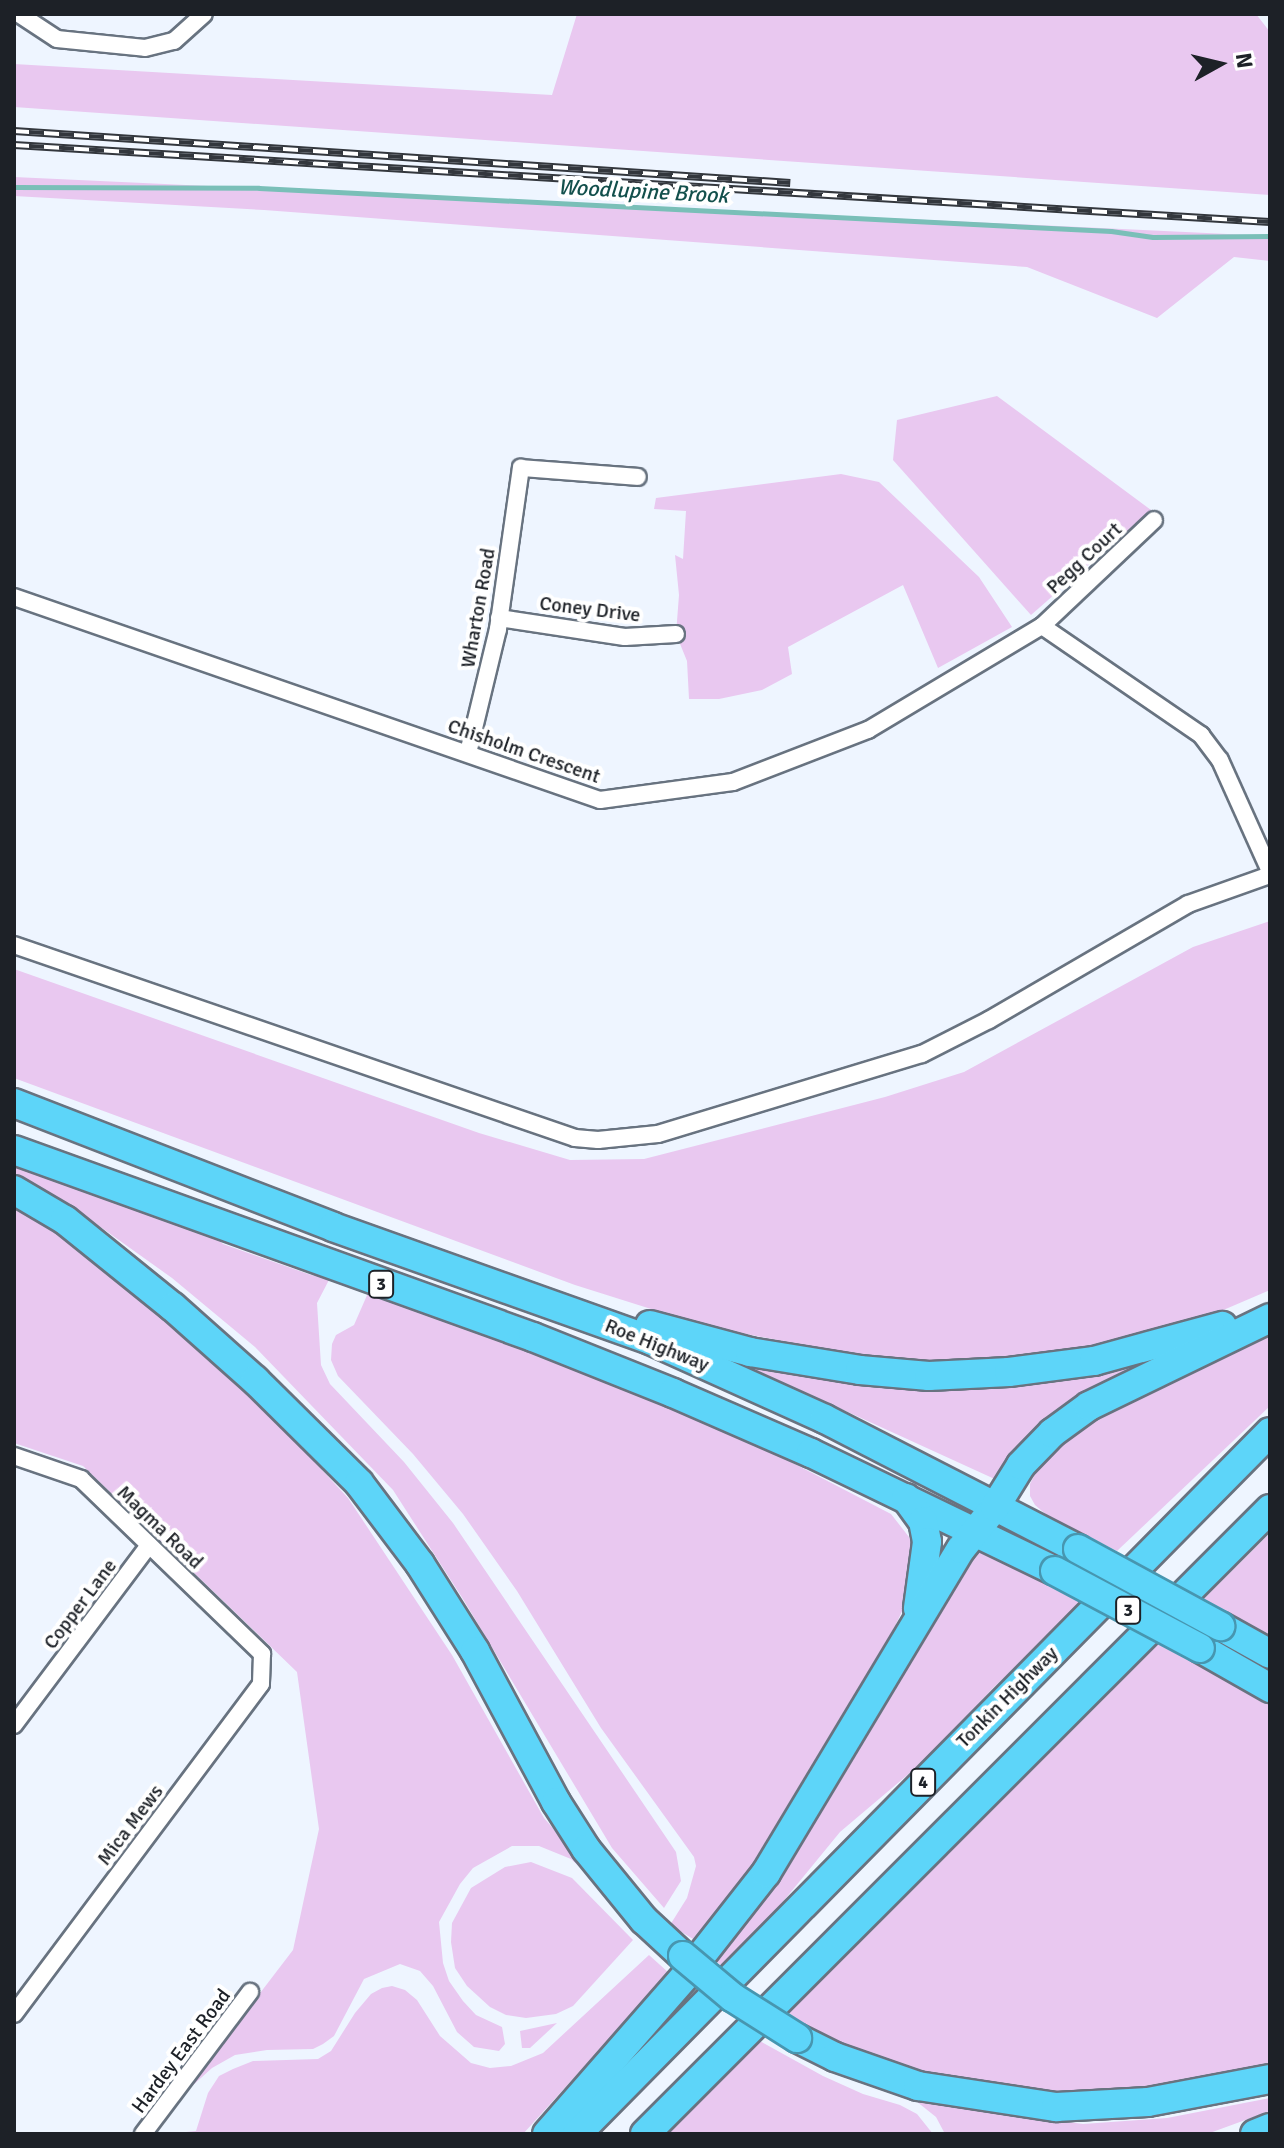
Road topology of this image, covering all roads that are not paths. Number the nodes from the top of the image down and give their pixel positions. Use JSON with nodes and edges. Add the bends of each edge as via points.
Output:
{"nodes":[{"id":1,"x":19,"y":14,"type":"edge"},
{"id":2,"x":204,"y":14,"type":"edge"},
{"id":3,"x":638,"y":477,"type":"dead end"},
{"id":4,"x":1154,"y":520,"type":"dead end"},
{"id":5,"x":14,"y":597,"type":"edge"},
{"id":6,"x":499,"y":618,"type":"junction"},
{"id":7,"x":1042,"y":626,"type":"junction"},
{"id":8,"x":676,"y":634,"type":"dead end"},
{"id":9,"x":468,"y":753,"type":"junction"},
{"id":10,"x":1270,"y":873,"type":"edge"},
{"id":11,"x":14,"y":945,"type":"edge"},
{"id":12,"x":14,"y":1103,"type":"edge"},
{"id":13,"x":14,"y":1150,"type":"edge"},
{"id":14,"x":14,"y":1190,"type":"edge"},
{"id":15,"x":453,"y":1270,"type":"junction"},
{"id":16,"x":1270,"y":1307,"type":"edge"},
{"id":17,"x":1270,"y":1318,"type":"edge"},
{"id":18,"x":1270,"y":1432,"type":"edge"},
{"id":19,"x":14,"y":1456,"type":"edge"},
{"id":20,"x":906,"y":1498,"type":"junction"},
{"id":21,"x":995,"y":1507,"type":"junction"},
{"id":22,"x":1270,"y":1509,"type":"edge"},
{"id":23,"x":976,"y":1532,"type":"junction"},
{"id":24,"x":149,"y":1545,"type":"junction"},
{"id":25,"x":915,"y":1625,"type":"junction"},
{"id":26,"x":262,"y":1654,"type":"joint"},
{"id":27,"x":1270,"y":1654,"type":"edge"},
{"id":28,"x":1270,"y":1688,"type":"edge"},
{"id":29,"x":14,"y":1725,"type":"edge"},
{"id":30,"x":250,"y":1992,"type":"dead end"},
{"id":31,"x":14,"y":2014,"type":"edge"},
{"id":32,"x":1270,"y":2079,"type":"edge"},
{"id":33,"x":1270,"y":2128,"type":"edge"},
{"id":34,"x":143,"y":2134,"type":"edge"},
{"id":35,"x":547,"y":2134,"type":"edge"},
{"id":36,"x":577,"y":2134,"type":"edge"},
{"id":37,"x":645,"y":2134,"type":"edge"},
{"id":38,"x":1255,"y":2134,"type":"edge"}],
"edges":[{"from":1,"to":2,"type":"street","via":[[57,39],[145,48],[174,41]]},
{"from":3,"to":6,"type":"street","name":"Wharton Road","via":[[521,468]]},
{"from":4,"to":7,"type":"street","name":"Pegg Court"},
{"from":5,"to":9,"type":"street","name":"Chisholm Crescent"},
{"from":6,"to":8,"type":"street","name":"Coney Drive","via":[[625,637]]},
{"from":6,"to":9,"type":"street","name":"Wharton Road"},
{"from":7,"to":9,"type":"street","name":"Chisholm Crescent","via":[[868,730],[733,782],[600,800]]},
{"from":7,"to":10,"type":"street","via":[[1201,735],[1220,760]]},
{"from":10,"to":11,"type":"street","via":[[1188,904],[922,1054],[658,1134],[598,1140],[575,1138]]},
{"from":12,"to":15,"type":"highway","name":"Roe Highway","number":"3"},
{"from":13,"to":20,"type":"highway","name":"Roe Highway","number":"3","via":[[533,1337],[688,1399]]},
{"from":14,"to":32,"type":"highway","bridge":true,"via":[[65,1220],[173,1307],[359,1483],[420,1564],[475,1651],[586,1849],[644,1920],[732,1997],[835,2057],[918,2086],[1056,2107],[1148,2102]]},
{"from":15,"to":16,"type":"highway","via":[[750,1352],[929,1376],[1094,1361],[1206,1331]]},
{"from":15,"to":21,"type":"highway","name":"Roe Highway","number":"3","via":[[650,1340],[825,1419]]},
{"from":17,"to":21,"type":"highway","via":[[1089,1406],[1028,1456]]},
{"from":18,"to":36,"type":"highway","name":"Tonkin Highway","number":"4"},
{"from":19,"to":24,"type":"street","name":"Magma Road","via":[[81,1479]]},
{"from":20,"to":23,"type":"highway","name":"Roe Highway","number":"3"},
{"from":20,"to":25,"type":"highway","via":[[923,1521],[927,1542]]},
{"from":21,"to":23,"type":"highway"},
{"from":21,"to":27,"type":"highway","name":"Roe Highway","number":"3","bridge":true},
{"from":22,"to":37,"type":"highway"},
{"from":23,"to":25,"type":"highway"},
{"from":23,"to":28,"type":"highway","name":"Roe Highway","number":"3","bridge":true},
{"from":24,"to":26,"type":"street","name":"Magma Road"},
{"from":24,"to":29,"type":"street","name":"Copper Lane"},
{"from":25,"to":35,"type":"highway","via":[[766,1873],[686,1975]]},
{"from":26,"to":31,"type":"street","name":"Mica Mews","via":[[261,1684]]},
{"from":30,"to":34,"type":"street","name":"Hardey East Road"},
{"from":33,"to":38,"type":"highway"}]}
